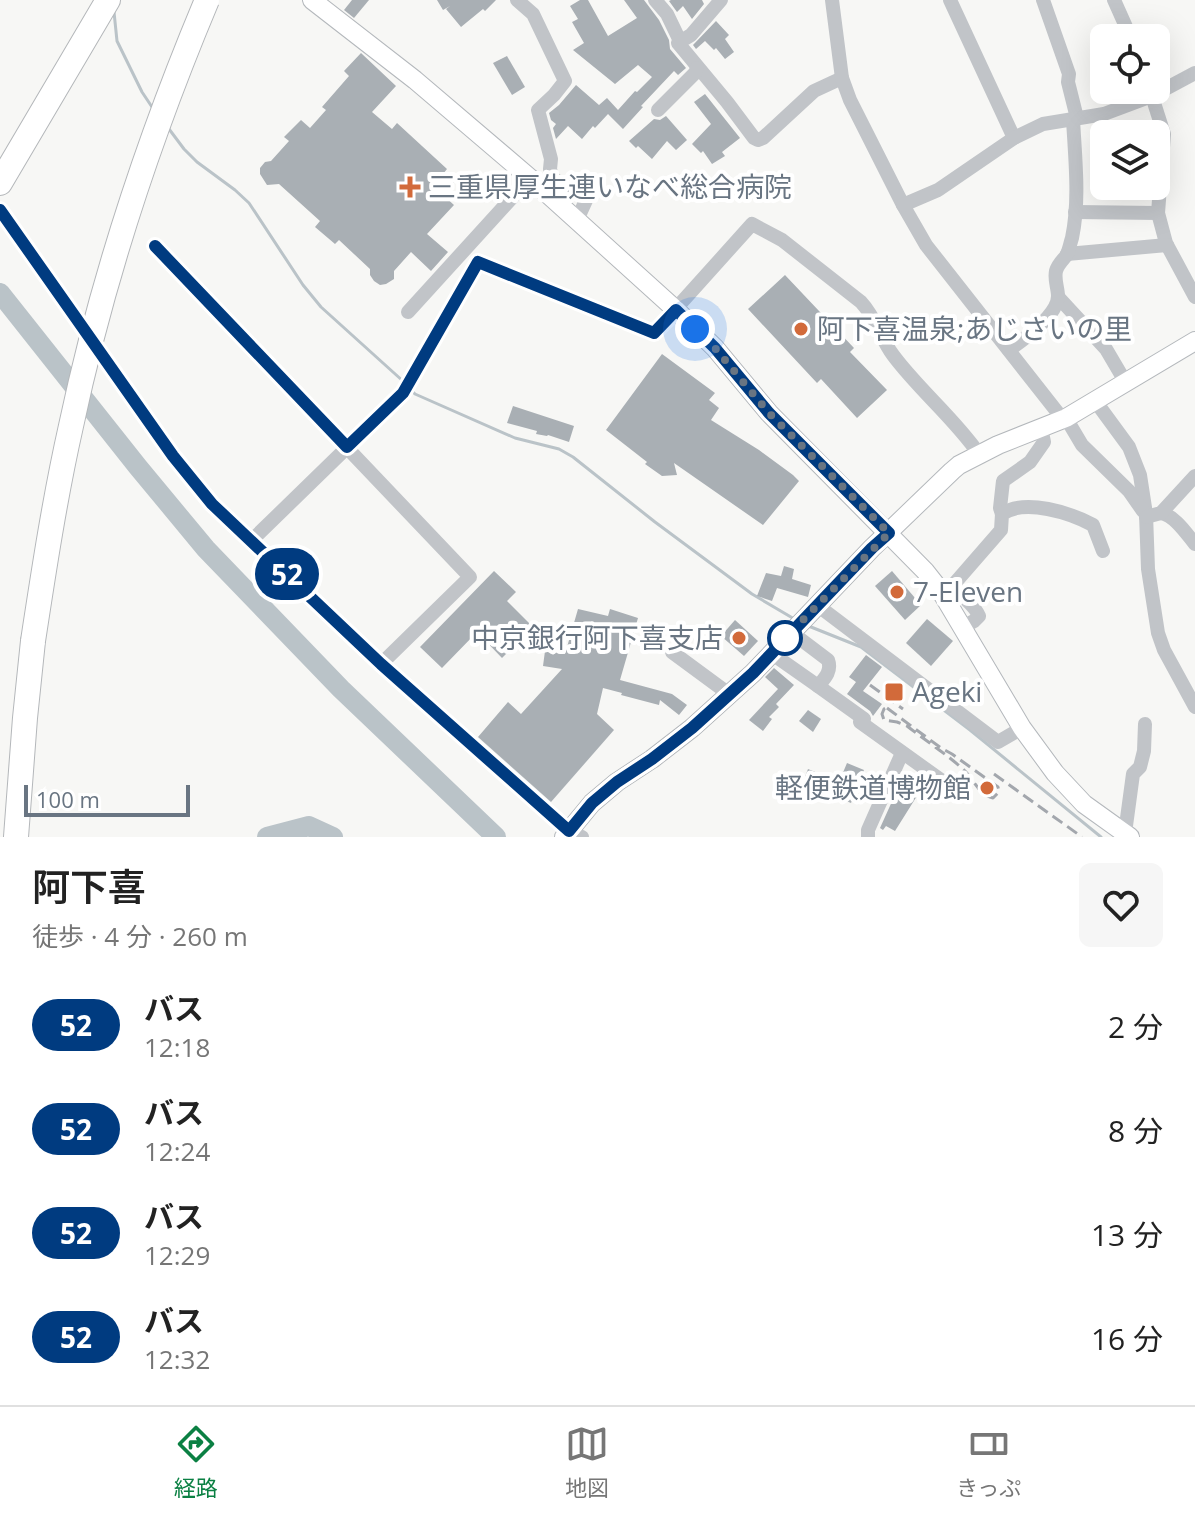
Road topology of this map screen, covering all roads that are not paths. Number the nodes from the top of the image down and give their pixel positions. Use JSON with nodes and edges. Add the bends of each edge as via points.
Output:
{"nodes":[{"id":1,"x":108,"y":0,"type":"edge"},
{"id":2,"x":207,"y":0,"type":"edge"},
{"id":3,"x":312,"y":0,"type":"edge"},
{"id":4,"x":517,"y":0,"type":"edge"},
{"id":5,"x":655,"y":0,"type":"edge"},
{"id":6,"x":721,"y":0,"type":"edge"},
{"id":7,"x":832,"y":0,"type":"edge"},
{"id":8,"x":950,"y":0,"type":"edge"},
{"id":9,"x":1043,"y":0,"type":"edge"},
{"id":10,"x":1114,"y":0,"type":"edge"},
{"id":11,"x":1125,"y":24,"type":"edge"},
{"id":12,"x":680,"y":41,"type":"junction"},
{"id":13,"x":697,"y":68,"type":"junction"},
{"id":14,"x":1195,"y":73,"type":"edge"},
{"id":15,"x":842,"y":78,"type":"junction"},
{"id":16,"x":1170,"y":84,"type":"edge"},
{"id":17,"x":1126,"y":104,"type":"edge"},
{"id":18,"x":1154,"y":104,"type":"edge"},
{"id":19,"x":658,"y":110,"type":"dead end"},
{"id":20,"x":1075,"y":119,"type":"junction"},
{"id":21,"x":1014,"y":138,"type":"junction"},
{"id":22,"x":530,"y":178,"type":"junction"},
{"id":23,"x":0,"y":183,"type":"edge"},
{"id":24,"x":903,"y":205,"type":"junction"},
{"id":25,"x":0,"y":210,"type":"edge"},
{"id":26,"x":1075,"y":212,"type":"junction"},
{"id":27,"x":1158,"y":213,"type":"junction"},
{"id":28,"x":577,"y":220,"type":"junction"},
{"id":29,"x":1167,"y":245,"type":"junction"},
{"id":30,"x":155,"y":246,"type":"dead end"},
{"id":31,"x":1067,"y":254,"type":"junction"},
{"id":32,"x":1195,"y":297,"type":"edge"},
{"id":33,"x":1059,"y":298,"type":"junction"},
{"id":34,"x":676,"y":310,"type":"junction"},
{"id":35,"x":408,"y":312,"type":"dead end"},
{"id":36,"x":1195,"y":341,"type":"edge"},
{"id":37,"x":1009,"y":350,"type":"junction"},
{"id":38,"x":1126,"y":383,"type":"junction"},
{"id":39,"x":1096,"y":402,"type":"junction"},
{"id":40,"x":1063,"y":419,"type":"junction"},
{"id":41,"x":1041,"y":428,"type":"junction"},
{"id":42,"x":347,"y":447,"type":"junction"},
{"id":43,"x":979,"y":454,"type":"junction"},
{"id":44,"x":1195,"y":476,"type":"edge"},
{"id":45,"x":1002,"y":514,"type":"junction"},
{"id":46,"x":1151,"y":515,"type":"junction"},
{"id":47,"x":889,"y":533,"type":"junction"},
{"id":48,"x":250,"y":542,"type":"junction"},
{"id":49,"x":1195,"y":544,"type":"edge"},
{"id":50,"x":1103,"y":551,"type":"dead end"},
{"id":51,"x":803,"y":620,"type":"junction"},
{"id":52,"x":963,"y":627,"type":"junction"},
{"id":53,"x":672,"y":652,"type":"dead end"},
{"id":54,"x":771,"y":653,"type":"junction"},
{"id":55,"x":381,"y":664,"type":"junction"},
{"id":56,"x":818,"y":686,"type":"junction"},
{"id":57,"x":729,"y":694,"type":"junction"},
{"id":58,"x":1195,"y":707,"type":"edge"},
{"id":59,"x":1145,"y":724,"type":"dead end"},
{"id":60,"x":1022,"y":728,"type":"junction"},
{"id":61,"x":902,"y":753,"type":"junction"},
{"id":62,"x":945,"y":783,"type":"dead end"},
{"id":63,"x":572,"y":835,"type":"edge"},
{"id":64,"x":1127,"y":835,"type":"edge"},
{"id":65,"x":16,"y":837,"type":"edge"},
{"id":66,"x":868,"y":837,"type":"edge"}],
"edges":[{"from":1,"to":23,"type":"highway"},
{"from":2,"to":65,"type":"highway","bridge":true,"via":[[143,166],[70,427],[33,641]]},
{"from":3,"to":22,"type":"street"},
{"from":4,"to":28,"type":"street","via":[[533,14],[565,81],[538,110],[552,177],[583,189],[587,198]]},
{"from":5,"to":12,"type":"street"},
{"from":6,"to":12,"type":"street"},
{"from":7,"to":15,"type":"street"},
{"from":8,"to":21,"type":"street"},
{"from":9,"to":20,"type":"street","via":[[1069,74]]},
{"from":10,"to":11,"type":"street"},
{"from":12,"to":13,"type":"street"},
{"from":13,"to":15,"type":"street","via":[[758,140],[814,91]]},
{"from":13,"to":19,"type":"street"},
{"from":14,"to":16,"type":"street"},
{"from":15,"to":24,"type":"street"},
{"from":17,"to":20,"type":"street"},
{"from":18,"to":27,"type":"street","via":[[1164,134]]},
{"from":20,"to":21,"type":"street","via":[[1043,124]]},
{"from":20,"to":26,"type":"street"},
{"from":21,"to":24,"type":"street","via":[[938,190]]},
{"from":22,"to":28,"type":"street"},
{"from":22,"to":35,"type":"street"},
{"from":24,"to":37,"type":"street","via":[[926,245]]},
{"from":25,"to":48,"type":"street","via":[[173,456]]},
{"from":26,"to":27,"type":"street"},
{"from":26,"to":31,"type":"street"},
{"from":27,"to":29,"type":"street"},
{"from":28,"to":34,"type":"street"},
{"from":29,"to":31,"type":"street"},
{"from":29,"to":32,"type":"street"},
{"from":30,"to":42,"type":"street"},
{"from":31,"to":33,"type":"street","via":[[1055,275]]},
{"from":33,"to":37,"type":"street","via":[[1037,328]]},
{"from":33,"to":38,"type":"street","via":[[1106,349]]},
{"from":34,"to":42,"type":"street","via":[[654,333],[478,262],[403,393]]},
{"from":34,"to":43,"type":"street","via":[[752,224],[763,229],[868,309],[893,355]]},
{"from":34,"to":47,"type":"street"},
{"from":36,"to":38,"type":"street"},
{"from":37,"to":40,"type":"street"},
{"from":38,"to":39,"type":"street"},
{"from":39,"to":40,"type":"street"},
{"from":39,"to":46,"type":"street","via":[[1133,455]]},
{"from":40,"to":41,"type":"street"},
{"from":40,"to":46,"type":"street"},
{"from":41,"to":43,"type":"street"},
{"from":41,"to":45,"type":"street","via":[[1044,442],[1030,462],[1003,481]]},
{"from":42,"to":48,"type":"street"},
{"from":42,"to":55,"type":"street","via":[[470,577]]},
{"from":43,"to":47,"type":"street","via":[[941,480]]},
{"from":44,"to":46,"type":"street"},
{"from":45,"to":50,"type":"street","via":[[1026,508],[1075,516],[1093,525]]},
{"from":45,"to":52,"type":"street","via":[[1001,530],[954,584],[978,611],[979,616]]},
{"from":46,"to":49,"type":"street","via":[[1167,514]]},
{"from":46,"to":58,"type":"street","via":[[1148,569],[1158,633]]},
{"from":47,"to":51,"type":"street"},
{"from":47,"to":52,"type":"street","via":[[940,590]]},
{"from":48,"to":55,"type":"street"},
{"from":51,"to":54,"type":"street"},
{"from":51,"to":56,"type":"street","via":[[830,665]]},
{"from":51,"to":60,"type":"street","via":[[998,742]]},
{"from":52,"to":60,"type":"street"},
{"from":53,"to":57,"type":"street"},
{"from":54,"to":56,"type":"street"},
{"from":54,"to":57,"type":"street"},
{"from":55,"to":63,"type":"street"},
{"from":56,"to":61,"type":"street"},
{"from":57,"to":63,"type":"street","via":[[592,803]]},
{"from":59,"to":64,"type":"street"},
{"from":60,"to":64,"type":"street","via":[[1066,787]]},
{"from":61,"to":62,"type":"street"},
{"from":61,"to":66,"type":"street"}]}
